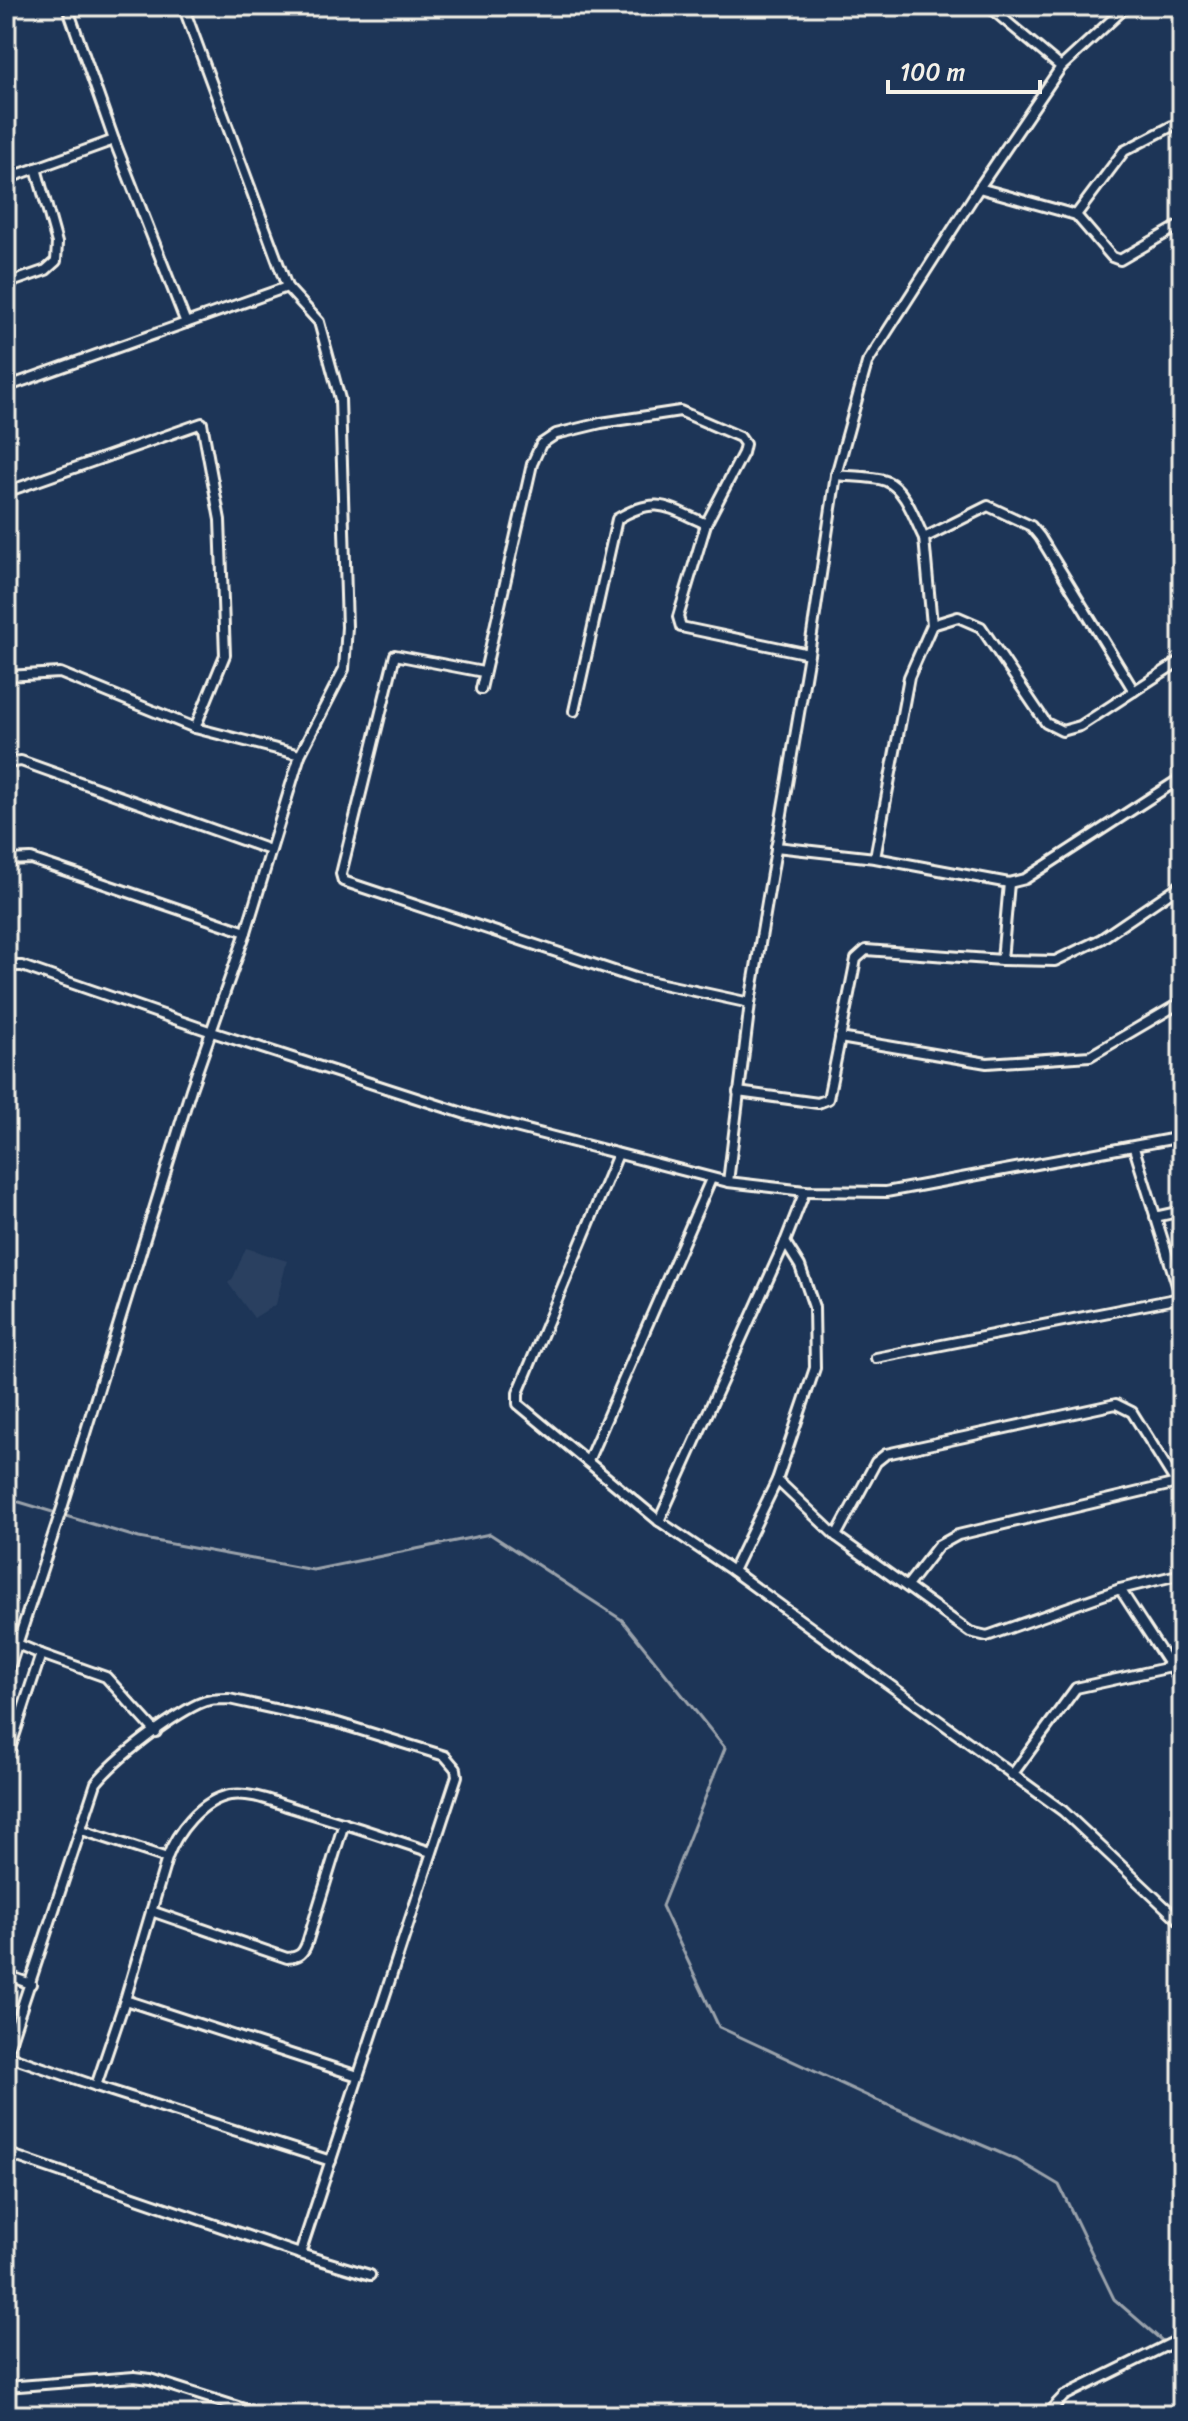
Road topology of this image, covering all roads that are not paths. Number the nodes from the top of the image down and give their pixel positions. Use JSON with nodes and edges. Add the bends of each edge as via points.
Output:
{"nodes":[{"id":1,"x":67,"y":6,"type":"edge"},
{"id":2,"x":183,"y":6,"type":"edge"},
{"id":3,"x":988,"y":6,"type":"edge"},
{"id":4,"x":1127,"y":6,"type":"edge"},
{"id":5,"x":1061,"y":67,"type":"junction"},
{"id":6,"x":1182,"y":121,"type":"edge"},
{"id":7,"x":114,"y":140,"type":"junction"},
{"id":8,"x":36,"y":168,"type":"junction"},
{"id":9,"x":6,"y":179,"type":"edge"},
{"id":10,"x":979,"y":188,"type":"junction"},
{"id":11,"x":1076,"y":215,"type":"junction"},
{"id":12,"x":1182,"y":224,"type":"edge"},
{"id":13,"x":6,"y":284,"type":"edge"},
{"id":14,"x":287,"y":287,"type":"junction"},
{"id":15,"x":186,"y":323,"type":"junction"},
{"id":16,"x":6,"y":387,"type":"edge"},
{"id":17,"x":836,"y":475,"type":"junction"},
{"id":18,"x":6,"y":492,"type":"edge"},
{"id":19,"x":706,"y":524,"type":"junction"},
{"id":20,"x":924,"y":538,"type":"junction"},
{"id":21,"x":932,"y":625,"type":"junction"},
{"id":22,"x":809,"y":654,"type":"junction"},
{"id":23,"x":1180,"y":661,"type":"dead end"},
{"id":24,"x":483,"y":672,"type":"junction"},
{"id":25,"x":6,"y":676,"type":"edge"},
{"id":26,"x":481,"y":689,"type":"dead end"},
{"id":27,"x":1134,"y":691,"type":"junction"},
{"id":28,"x":574,"y":711,"type":"dead end"},
{"id":29,"x":195,"y":728,"type":"junction"},
{"id":30,"x":300,"y":755,"type":"junction"},
{"id":31,"x":6,"y":763,"type":"edge"},
{"id":32,"x":1182,"y":781,"type":"edge"},
{"id":33,"x":776,"y":847,"type":"junction"},
{"id":34,"x":270,"y":850,"type":"junction"},
{"id":35,"x":875,"y":858,"type":"junction"},
{"id":36,"x":6,"y":860,"type":"edge"},
{"id":37,"x":1009,"y":883,"type":"junction"},
{"id":38,"x":1182,"y":884,"type":"edge"},
{"id":39,"x":246,"y":932,"type":"junction"},
{"id":40,"x":1002,"y":960,"type":"junction"},
{"id":41,"x":6,"y":966,"type":"edge"},
{"id":42,"x":1182,"y":1002,"type":"edge"},
{"id":43,"x":750,"y":1003,"type":"junction"},
{"id":44,"x":212,"y":1032,"type":"junction"},
{"id":45,"x":840,"y":1038,"type":"junction"},
{"id":46,"x":738,"y":1092,"type":"junction"},
{"id":47,"x":1182,"y":1137,"type":"edge"},
{"id":48,"x":1134,"y":1148,"type":"junction"},
{"id":49,"x":618,"y":1154,"type":"junction"},
{"id":50,"x":711,"y":1179,"type":"junction"},
{"id":51,"x":728,"y":1182,"type":"junction"},
{"id":52,"x":805,"y":1191,"type":"junction"},
{"id":53,"x":1182,"y":1211,"type":"edge"},
{"id":54,"x":1155,"y":1217,"type":"junction"},
{"id":55,"x":785,"y":1242,"type":"junction"},
{"id":56,"x":1181,"y":1300,"type":"edge"},
{"id":57,"x":876,"y":1358,"type":"dead end"},
{"id":58,"x":588,"y":1461,"type":"junction"},
{"id":59,"x":777,"y":1480,"type":"junction"},
{"id":60,"x":1177,"y":1483,"type":"junction"},
{"id":61,"x":1182,"y":1492,"type":"edge"},
{"id":62,"x":659,"y":1521,"type":"junction"},
{"id":63,"x":836,"y":1536,"type":"junction"},
{"id":64,"x":733,"y":1571,"type":"junction"},
{"id":65,"x":1182,"y":1574,"type":"edge"},
{"id":66,"x":907,"y":1586,"type":"junction"},
{"id":67,"x":1120,"y":1589,"type":"junction"},
{"id":68,"x":17,"y":1644,"type":"junction"},
{"id":69,"x":41,"y":1654,"type":"junction"},
{"id":70,"x":1171,"y":1667,"type":"junction"},
{"id":71,"x":6,"y":1678,"type":"edge"},
{"id":72,"x":1182,"y":1684,"type":"edge"},
{"id":73,"x":156,"y":1732,"type":"junction"},
{"id":74,"x":6,"y":1761,"type":"edge"},
{"id":75,"x":1012,"y":1775,"type":"junction"},
{"id":76,"x":344,"y":1823,"type":"junction"},
{"id":77,"x":82,"y":1830,"type":"junction"},
{"id":78,"x":431,"y":1852,"type":"junction"},
{"id":79,"x":167,"y":1858,"type":"junction"},
{"id":80,"x":151,"y":1911,"type":"junction"},
{"id":81,"x":1182,"y":1923,"type":"edge"},
{"id":82,"x":6,"y":1975,"type":"edge"},
{"id":83,"x":31,"y":1984,"type":"junction"},
{"id":84,"x":125,"y":2000,"type":"junction"},
{"id":85,"x":6,"y":2055,"type":"edge"},
{"id":86,"x":358,"y":2076,"type":"junction"},
{"id":87,"x":96,"y":2086,"type":"junction"},
{"id":88,"x":6,"y":2153,"type":"edge"},
{"id":89,"x":331,"y":2161,"type":"junction"},
{"id":90,"x":300,"y":2254,"type":"junction"},
{"id":91,"x":370,"y":2275,"type":"dead end"},
{"id":92,"x":1178,"y":2340,"type":"edge"},
{"id":93,"x":6,"y":2387,"type":"edge"},
{"id":94,"x":263,"y":2415,"type":"edge"},
{"id":95,"x":1046,"y":2415,"type":"edge"}],
"edges":[{"from":1,"to":7,"type":"street"},
{"from":2,"to":14,"type":"street"},
{"from":3,"to":5,"type":"street"},
{"from":4,"to":5,"type":"street"},
{"from":5,"to":10,"type":"street"},
{"from":6,"to":11,"type":"street","via":[[1124,151]]},
{"from":7,"to":8,"type":"street"},
{"from":7,"to":15,"type":"street"},
{"from":8,"to":9,"type":"street"},
{"from":8,"to":13,"type":"street","via":[[57,243],[56,261]]},
{"from":10,"to":11,"type":"street"},
{"from":10,"to":17,"type":"street","via":[[867,363]]},
{"from":11,"to":12,"type":"street","via":[[1120,260]]},
{"from":14,"to":15,"type":"street"},
{"from":14,"to":30,"type":"street","via":[[319,322],[340,399],[346,596],[344,669]]},
{"from":15,"to":16,"type":"street"},
{"from":17,"to":20,"type":"street","via":[[885,480],[894,486]]},
{"from":17,"to":22,"type":"street"},
{"from":18,"to":29,"type":"street","via":[[202,423],[220,520],[225,655]]},
{"from":19,"to":22,"type":"street","via":[[678,617],[681,627]]},
{"from":19,"to":24,"type":"street","via":[[743,453],[740,437],[680,411],[556,434],[541,444],[532,464]]},
{"from":19,"to":28,"type":"street","via":[[660,504],[638,507],[617,519]]},
{"from":20,"to":21,"type":"street"},
{"from":20,"to":27,"type":"street","via":[[988,506],[1031,526]]},
{"from":21,"to":27,"type":"street","via":[[958,617],[981,627],[1046,723],[1062,731],[1080,726]]},
{"from":21,"to":35,"type":"street","via":[[909,677]]},
{"from":22,"to":33,"type":"street"},
{"from":23,"to":27,"type":"street"},
{"from":24,"to":26,"type":"street"},
{"from":24,"to":43,"type":"street","via":[[395,655],[343,881],[635,978]]},
{"from":25,"to":29,"type":"street","via":[[60,673]]},
{"from":29,"to":30,"type":"street"},
{"from":30,"to":34,"type":"street"},
{"from":31,"to":34,"type":"street","via":[[21,761]]},
{"from":32,"to":37,"type":"street","via":[[1025,879]]},
{"from":33,"to":35,"type":"street"},
{"from":33,"to":43,"type":"street"},
{"from":34,"to":39,"type":"street"},
{"from":35,"to":37,"type":"street"},
{"from":36,"to":39,"type":"street","via":[[31,859]]},
{"from":37,"to":40,"type":"street"},
{"from":38,"to":40,"type":"street","via":[[1101,939],[1055,961]]},
{"from":39,"to":44,"type":"street"},
{"from":40,"to":45,"type":"street","via":[[866,950],[856,959]]},
{"from":41,"to":44,"type":"street","via":[[22,966]]},
{"from":42,"to":45,"type":"street","via":[[1090,1056],[987,1063]]},
{"from":43,"to":46,"type":"street"},
{"from":44,"to":49,"type":"street","via":[[469,1115]]},
{"from":44,"to":68,"type":"street"},
{"from":45,"to":46,"type":"street","via":[[828,1099],[818,1103]]},
{"from":46,"to":51,"type":"street"},
{"from":47,"to":48,"type":"street"},
{"from":48,"to":52,"type":"street","via":[[886,1192]]},
{"from":48,"to":54,"type":"street"},
{"from":49,"to":50,"type":"street"},
{"from":49,"to":58,"type":"street","via":[[518,1393],[525,1412]]},
{"from":50,"to":51,"type":"street"},
{"from":50,"to":58,"type":"street"},
{"from":51,"to":52,"type":"street"},
{"from":52,"to":55,"type":"street"},
{"from":53,"to":54,"type":"street"},
{"from":54,"to":56,"type":"street"},
{"from":55,"to":59,"type":"street","via":[[814,1307],[815,1368]]},
{"from":55,"to":62,"type":"street"},
{"from":56,"to":57,"type":"street"},
{"from":58,"to":62,"type":"street"},
{"from":59,"to":63,"type":"street"},
{"from":59,"to":64,"type":"street"},
{"from":60,"to":61,"type":"street"},
{"from":60,"to":63,"type":"street","via":[[1132,1412],[1116,1404],[886,1454],[876,1462]]},
{"from":60,"to":66,"type":"street","via":[[958,1535],[938,1546]]},
{"from":62,"to":64,"type":"street"},
{"from":63,"to":66,"type":"street"},
{"from":64,"to":75,"type":"street"},
{"from":65,"to":67,"type":"street"},
{"from":66,"to":67,"type":"street","via":[[970,1632],[987,1636]]},
{"from":67,"to":70,"type":"street"},
{"from":68,"to":69,"type":"street"},
{"from":68,"to":71,"type":"street"},
{"from":69,"to":73,"type":"street","via":[[106,1677]]},
{"from":69,"to":74,"type":"street"},
{"from":70,"to":72,"type":"street"},
{"from":70,"to":75,"type":"street","via":[[1076,1688]]},
{"from":73,"to":77,"type":"street","via":[[96,1783]]},
{"from":73,"to":78,"type":"street","via":[[198,1703],[229,1699],[438,1752],[457,1776]]},
{"from":75,"to":81,"type":"street","via":[[1063,1811]]},
{"from":76,"to":78,"type":"street"},
{"from":76,"to":79,"type":"street","via":[[249,1795],[232,1795],[188,1822]]},
{"from":76,"to":80,"type":"street","via":[[302,1955],[287,1958]]},
{"from":77,"to":79,"type":"street"},
{"from":77,"to":83,"type":"street"},
{"from":78,"to":86,"type":"street"},
{"from":79,"to":80,"type":"street"},
{"from":80,"to":84,"type":"street"},
{"from":82,"to":83,"type":"street"},
{"from":83,"to":85,"type":"street"},
{"from":84,"to":86,"type":"street"},
{"from":84,"to":87,"type":"street"},
{"from":85,"to":87,"type":"street"},
{"from":86,"to":89,"type":"street"},
{"from":87,"to":89,"type":"street"},
{"from":88,"to":90,"type":"street"},
{"from":89,"to":90,"type":"street"},
{"from":90,"to":91,"type":"street"},
{"from":92,"to":95,"type":"street","via":[[1064,2396]]},
{"from":93,"to":94,"type":"street","via":[[134,2377]]}]}
